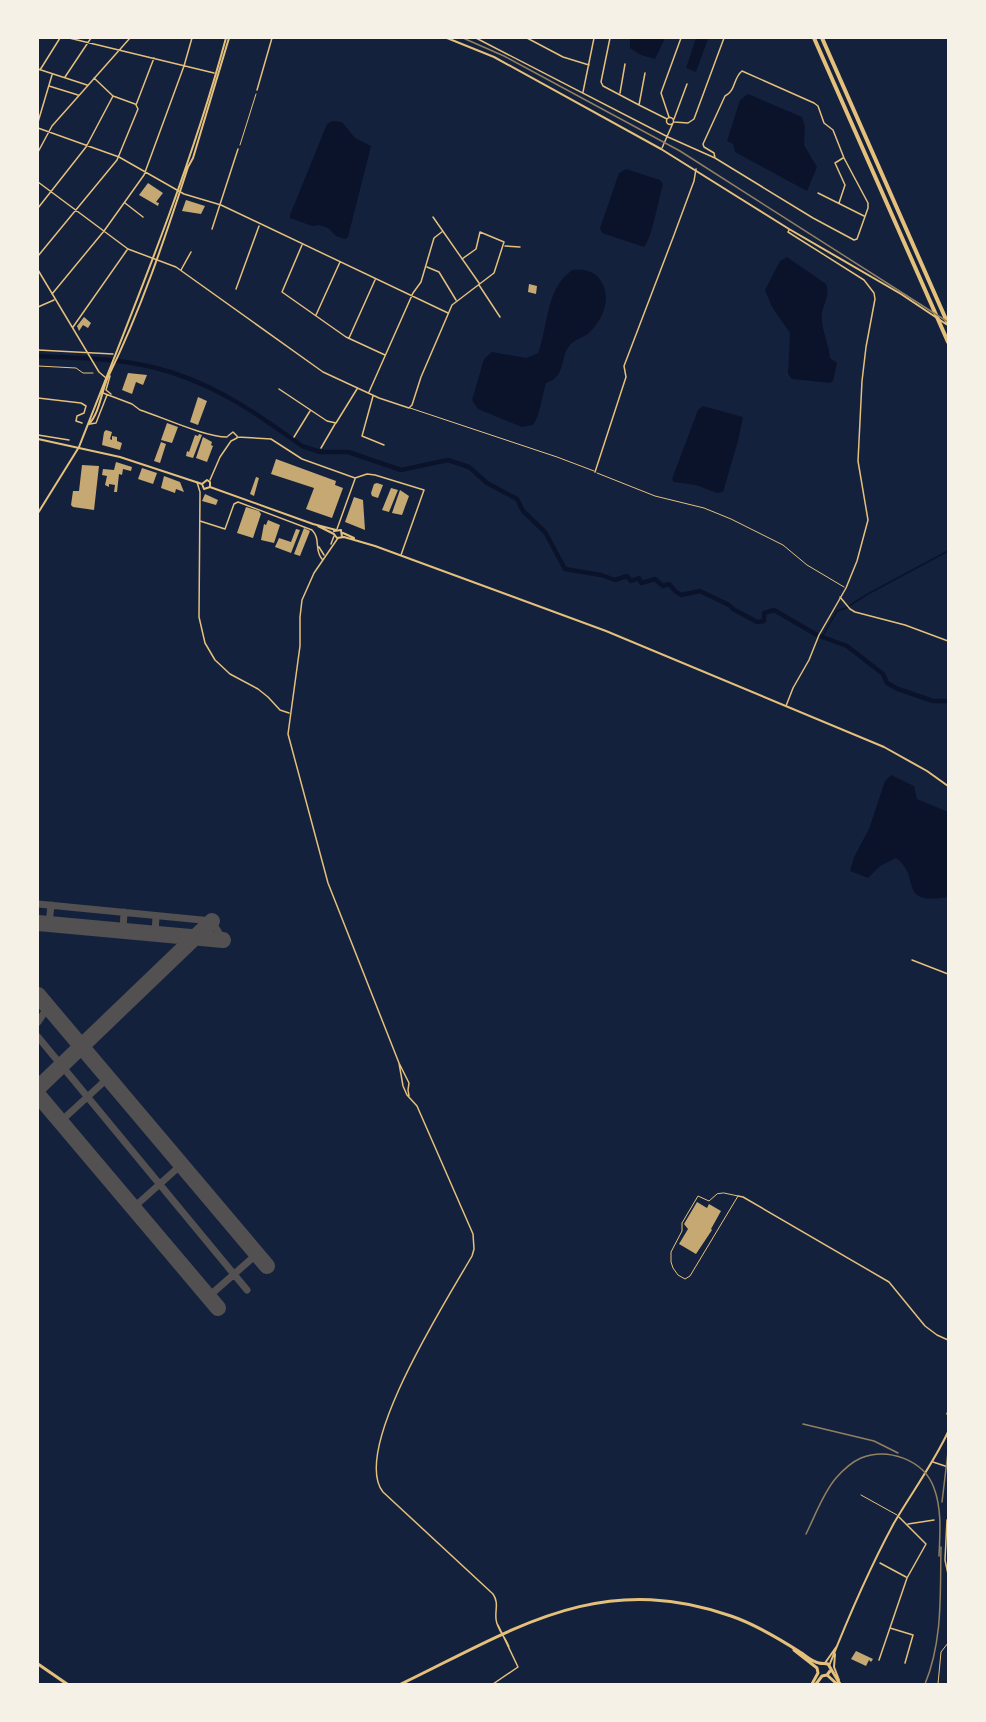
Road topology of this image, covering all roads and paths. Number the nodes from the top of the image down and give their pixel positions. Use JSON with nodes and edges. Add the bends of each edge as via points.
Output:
{"nodes":[{"id":1,"x":60,"y":38,"type":"edge"},
{"id":2,"x":69,"y":38,"type":"edge"},
{"id":3,"x":91,"y":38,"type":"edge"},
{"id":4,"x":130,"y":38,"type":"edge"},
{"id":5,"x":191,"y":38,"type":"edge"},
{"id":6,"x":228,"y":38,"type":"edge"},
{"id":7,"x":272,"y":38,"type":"edge"},
{"id":8,"x":447,"y":38,"type":"edge"},
{"id":9,"x":476,"y":38,"type":"edge"},
{"id":10,"x":526,"y":38,"type":"edge"},
{"id":11,"x":594,"y":38,"type":"edge"},
{"id":12,"x":610,"y":38,"type":"edge"},
{"id":13,"x":681,"y":38,"type":"edge"},
{"id":14,"x":724,"y":38,"type":"edge"},
{"id":15,"x":814,"y":38,"type":"edge"},
{"id":16,"x":822,"y":38,"type":"edge"},
{"id":17,"x":88,"y":42,"type":"junction"},
{"id":18,"x":119,"y":50,"type":"junction"},
{"id":19,"x":154,"y":58,"type":"junction"},
{"id":20,"x":626,"y":64,"type":"dead end"},
{"id":21,"x":589,"y":65,"type":"junction"},
{"id":22,"x":184,"y":66,"type":"junction"},
{"id":23,"x":39,"y":70,"type":"edge"},
{"id":24,"x":645,"y":73,"type":"dead end"},
{"id":25,"x":52,"y":74,"type":"junction"},
{"id":26,"x":218,"y":74,"type":"junction"},
{"id":27,"x":64,"y":78,"type":"junction"},
{"id":28,"x":94,"y":78,"type":"junction"},
{"id":29,"x":687,"y":84,"type":"dead end"},
{"id":30,"x":88,"y":85,"type":"junction"},
{"id":31,"x":49,"y":86,"type":"junction"},
{"id":32,"x":257,"y":90,"type":"joint"},
{"id":33,"x":583,"y":92,"type":"junction"},
{"id":34,"x":620,"y":94,"type":"junction"},
{"id":35,"x":79,"y":95,"type":"junction"},
{"id":36,"x":113,"y":96,"type":"junction"},
{"id":37,"x":136,"y":105,"type":"junction"},
{"id":38,"x":639,"y":105,"type":"junction"},
{"id":39,"x":668,"y":118,"type":"junction"},
{"id":40,"x":38,"y":122,"type":"edge"},
{"id":41,"x":673,"y":122,"type":"junction"},
{"id":42,"x":668,"y":123,"type":"junction"},
{"id":43,"x":38,"y":128,"type":"edge"},
{"id":44,"x":49,"y":131,"type":"junction"},
{"id":45,"x":670,"y":131,"type":"junction"},
{"id":46,"x":668,"y":137,"type":"junction"},
{"id":47,"x":87,"y":144,"type":"junction"},
{"id":48,"x":238,"y":149,"type":"joint"},
{"id":49,"x":661,"y":149,"type":"junction"},
{"id":50,"x":38,"y":152,"type":"edge"},
{"id":51,"x":119,"y":157,"type":"junction"},
{"id":52,"x":715,"y":158,"type":"junction"},
{"id":53,"x":844,"y":158,"type":"junction"},
{"id":54,"x":696,"y":169,"type":"junction"},
{"id":55,"x":145,"y":172,"type":"junction"},
{"id":56,"x":38,"y":182,"type":"edge"},
{"id":57,"x":179,"y":191,"type":"junction"},
{"id":58,"x":51,"y":192,"type":"junction"},
{"id":59,"x":818,"y":193,"type":"dead end"},
{"id":60,"x":124,"y":203,"type":"junction"},
{"id":61,"x":839,"y":203,"type":"junction"},
{"id":62,"x":221,"y":205,"type":"junction"},
{"id":63,"x":38,"y":208,"type":"edge"},
{"id":64,"x":76,"y":210,"type":"junction"},
{"id":65,"x":865,"y":216,"type":"junction"},
{"id":66,"x":143,"y":217,"type":"dead end"},
{"id":67,"x":433,"y":217,"type":"dead end"},
{"id":68,"x":260,"y":225,"type":"junction"},
{"id":69,"x":212,"y":229,"type":"dead end"},
{"id":70,"x":789,"y":229,"type":"junction"},
{"id":71,"x":104,"y":231,"type":"junction"},
{"id":72,"x":442,"y":231,"type":"junction"},
{"id":73,"x":302,"y":244,"type":"junction"},
{"id":74,"x":504,"y":246,"type":"junction"},
{"id":75,"x":519,"y":247,"type":"dead end"},
{"id":76,"x":128,"y":249,"type":"junction"},
{"id":77,"x":191,"y":252,"type":"dead end"},
{"id":78,"x":38,"y":256,"type":"edge"},
{"id":79,"x":155,"y":259,"type":"junction"},
{"id":80,"x":462,"y":259,"type":"junction"},
{"id":81,"x":340,"y":261,"type":"junction"},
{"id":82,"x":426,"y":266,"type":"junction"},
{"id":83,"x":38,"y":270,"type":"edge"},
{"id":84,"x":181,"y":270,"type":"junction"},
{"id":85,"x":376,"y":278,"type":"junction"},
{"id":86,"x":479,"y":284,"type":"junction"},
{"id":87,"x":236,"y":289,"type":"dead end"},
{"id":88,"x":52,"y":294,"type":"junction"},
{"id":89,"x":412,"y":296,"type":"junction"},
{"id":90,"x":55,"y":299,"type":"junction"},
{"id":91,"x":456,"y":300,"type":"junction"},
{"id":92,"x":38,"y":307,"type":"edge"},
{"id":93,"x":448,"y":314,"type":"junction"},
{"id":94,"x":315,"y":316,"type":"junction"},
{"id":95,"x":500,"y":317,"type":"dead end"},
{"id":96,"x":948,"y":325,"type":"edge"},
{"id":97,"x":72,"y":328,"type":"junction"},
{"id":98,"x":349,"y":339,"type":"junction"},
{"id":99,"x":948,"y":342,"type":"edge"},
{"id":100,"x":38,"y":350,"type":"edge"},
{"id":101,"x":87,"y":352,"type":"junction"},
{"id":102,"x":386,"y":355,"type":"junction"},
{"id":103,"x":114,"y":357,"type":"junction"},
{"id":104,"x":113,"y":363,"type":"junction"},
{"id":105,"x":38,"y":366,"type":"edge"},
{"id":106,"x":93,"y":373,"type":"dead end"},
{"id":107,"x":110,"y":374,"type":"junction"},
{"id":108,"x":106,"y":378,"type":"junction"},
{"id":109,"x":357,"y":388,"type":"junction"},
{"id":110,"x":279,"y":389,"type":"dead end"},
{"id":111,"x":369,"y":393,"type":"junction"},
{"id":112,"x":103,"y":394,"type":"junction"},
{"id":113,"x":111,"y":395,"type":"junction"},
{"id":114,"x":373,"y":395,"type":"junction"},
{"id":115,"x":38,"y":398,"type":"edge"},
{"id":116,"x":409,"y":408,"type":"junction"},
{"id":117,"x":311,"y":410,"type":"junction"},
{"id":118,"x":82,"y":423,"type":"dead end"},
{"id":119,"x":336,"y":423,"type":"junction"},
{"id":120,"x":89,"y":424,"type":"junction"},
{"id":121,"x":227,"y":436,"type":"junction"},
{"id":122,"x":38,"y":437,"type":"edge"},
{"id":123,"x":237,"y":437,"type":"junction"},
{"id":124,"x":294,"y":437,"type":"dead end"},
{"id":125,"x":69,"y":440,"type":"dead end"},
{"id":126,"x":231,"y":441,"type":"junction"},
{"id":127,"x":384,"y":445,"type":"dead end"},
{"id":128,"x":79,"y":447,"type":"junction"},
{"id":129,"x":321,"y":448,"type":"dead end"},
{"id":130,"x":595,"y":472,"type":"junction"},
{"id":131,"x":355,"y":478,"type":"junction"},
{"id":132,"x":209,"y":481,"type":"junction"},
{"id":133,"x":197,"y":482,"type":"junction"},
{"id":134,"x":202,"y":486,"type":"junction"},
{"id":135,"x":210,"y":487,"type":"junction"},
{"id":136,"x":200,"y":492,"type":"junction"},
{"id":137,"x":38,"y":513,"type":"edge"},
{"id":138,"x":200,"y":520,"type":"junction"},
{"id":139,"x":338,"y":533,"type":"junction"},
{"id":140,"x":318,"y":544,"type":"junction"},
{"id":141,"x":331,"y":547,"type":"junction"},
{"id":142,"x":321,"y":549,"type":"junction"},
{"id":143,"x":325,"y":556,"type":"junction"},
{"id":144,"x":401,"y":556,"type":"junction"},
{"id":145,"x":323,"y":559,"type":"junction"},
{"id":146,"x":846,"y":588,"type":"junction"},
{"id":147,"x":840,"y":597,"type":"junction"},
{"id":148,"x":948,"y":641,"type":"edge"},
{"id":149,"x":786,"y":706,"type":"junction"},
{"id":150,"x":290,"y":713,"type":"junction"},
{"id":151,"x":948,"y":786,"type":"edge"},
{"id":152,"x":912,"y":960,"type":"dead end"},
{"id":153,"x":948,"y":974,"type":"edge"},
{"id":154,"x":399,"y":1064,"type":"junction"},
{"id":155,"x":407,"y":1081,"type":"junction"},
{"id":156,"x":403,"y":1084,"type":"junction"},
{"id":157,"x":404,"y":1088,"type":"junction"},
{"id":158,"x":408,"y":1088,"type":"junction"},
{"id":159,"x":410,"y":1097,"type":"junction"},
{"id":160,"x":738,"y":1196,"type":"junction"},
{"id":161,"x":948,"y":1340,"type":"edge"},
{"id":162,"x":948,"y":1411,"type":"edge"},
{"id":163,"x":947,"y":1414,"type":"dead end"},
{"id":164,"x":948,"y":1432,"type":"edge"},
{"id":165,"x":933,"y":1462,"type":"junction"},
{"id":166,"x":948,"y":1467,"type":"edge"},
{"id":167,"x":861,"y":1495,"type":"dead end"},
{"id":168,"x":898,"y":1516,"type":"junction"},
{"id":169,"x":934,"y":1520,"type":"dead end"},
{"id":170,"x":948,"y":1520,"type":"edge"},
{"id":171,"x":907,"y":1525,"type":"junction"},
{"id":172,"x":880,"y":1563,"type":"dead end"},
{"id":173,"x":948,"y":1574,"type":"edge"},
{"id":174,"x":907,"y":1578,"type":"junction"},
{"id":175,"x":889,"y":1628,"type":"junction"},
{"id":176,"x":503,"y":1635,"type":"junction"},
{"id":177,"x":948,"y":1643,"type":"edge"},
{"id":178,"x":838,"y":1645,"type":"junction"},
{"id":179,"x":793,"y":1649,"type":"junction"},
{"id":180,"x":835,"y":1654,"type":"junction"},
{"id":181,"x":879,"y":1660,"type":"dead end"},
{"id":182,"x":825,"y":1663,"type":"junction"},
{"id":183,"x":905,"y":1663,"type":"dead end"},
{"id":184,"x":38,"y":1664,"type":"edge"},
{"id":185,"x":820,"y":1664,"type":"junction"},
{"id":186,"x":829,"y":1666,"type":"junction"},
{"id":187,"x":817,"y":1671,"type":"junction"},
{"id":188,"x":829,"y":1673,"type":"junction"},
{"id":189,"x":822,"y":1676,"type":"junction"},
{"id":190,"x":67,"y":1684,"type":"edge"},
{"id":191,"x":401,"y":1684,"type":"edge"},
{"id":192,"x":494,"y":1684,"type":"edge"},
{"id":193,"x":814,"y":1684,"type":"edge"},
{"id":194,"x":839,"y":1684,"type":"edge"},
{"id":195,"x":939,"y":1684,"type":"edge"}],
"edges":[{"from":1,"to":23,"type":"street"},
{"from":2,"to":17,"type":"street"},
{"from":3,"to":17,"type":"street"},
{"from":4,"to":18,"type":"street"},
{"from":5,"to":22,"type":"street"},
{"from":6,"to":26,"type":"main road"},
{"from":7,"to":32,"type":"street"},
{"from":8,"to":49,"type":"main road","via":[[494,57]]},
{"from":9,"to":33,"type":"street"},
{"from":10,"to":21,"type":"street"},
{"from":11,"to":21,"type":"street"},
{"from":12,"to":34,"type":"street","via":[[601,82]]},
{"from":13,"to":39,"type":"street","via":[[661,93]]},
{"from":14,"to":41,"type":"street","via":[[694,119],[688,123]]},
{"from":15,"to":99,"type":"highway"},
{"from":16,"to":96,"type":"highway"},
{"from":17,"to":18,"type":"street"},
{"from":17,"to":27,"type":"street"},
{"from":18,"to":19,"type":"street"},
{"from":18,"to":28,"type":"street"},
{"from":19,"to":22,"type":"street"},
{"from":19,"to":37,"type":"street"},
{"from":20,"to":34,"type":"street"},
{"from":21,"to":33,"type":"street"},
{"from":22,"to":26,"type":"street"},
{"from":22,"to":55,"type":"street"},
{"from":23,"to":25,"type":"street"},
{"from":24,"to":38,"type":"street"},
{"from":25,"to":27,"type":"street"},
{"from":25,"to":31,"type":"street"},
{"from":26,"to":57,"type":"main road"},
{"from":27,"to":30,"type":"street"},
{"from":28,"to":30,"type":"street"},
{"from":28,"to":36,"type":"street"},
{"from":29,"to":41,"type":"street"},
{"from":30,"to":35,"type":"street"},
{"from":31,"to":35,"type":"street"},
{"from":31,"to":40,"type":"street"},
{"from":32,"to":48,"type":"path"},
{"from":33,"to":46,"type":"street"},
{"from":34,"to":38,"type":"street"},
{"from":35,"to":44,"type":"street"},
{"from":36,"to":37,"type":"street"},
{"from":36,"to":47,"type":"street"},
{"from":37,"to":51,"type":"street","via":[[138,110]]},
{"from":38,"to":39,"type":"street"},
{"from":39,"to":41,"type":"street"},
{"from":39,"to":42,"type":"street"},
{"from":41,"to":42,"type":"street"},
{"from":41,"to":45,"type":"street"},
{"from":42,"to":45,"type":"street"},
{"from":43,"to":44,"type":"street"},
{"from":44,"to":47,"type":"street"},
{"from":44,"to":50,"type":"street"},
{"from":45,"to":46,"type":"street"},
{"from":46,"to":49,"type":"street"},
{"from":46,"to":52,"type":"street"},
{"from":47,"to":51,"type":"street"},
{"from":47,"to":58,"type":"street"},
{"from":48,"to":62,"type":"street"},
{"from":49,"to":54,"type":"main road"},
{"from":51,"to":55,"type":"street"},
{"from":51,"to":64,"type":"street"},
{"from":52,"to":53,"type":"street","via":[[703,144],[725,96],[742,71],[818,106]]},
{"from":52,"to":65,"type":"street","via":[[854,240]]},
{"from":53,"to":61,"type":"street","via":[[835,163],[844,185]]},
{"from":53,"to":65,"type":"street","via":[[868,203]]},
{"from":54,"to":70,"type":"main road"},
{"from":54,"to":130,"type":"street","via":[[624,366],[626,377]]},
{"from":55,"to":57,"type":"street"},
{"from":55,"to":60,"type":"street"},
{"from":56,"to":58,"type":"street"},
{"from":57,"to":62,"type":"street"},
{"from":57,"to":79,"type":"main road"},
{"from":58,"to":63,"type":"street"},
{"from":58,"to":64,"type":"street"},
{"from":59,"to":61,"type":"street"},
{"from":60,"to":66,"type":"street"},
{"from":60,"to":71,"type":"street"},
{"from":61,"to":65,"type":"street"},
{"from":62,"to":68,"type":"street"},
{"from":62,"to":69,"type":"street"},
{"from":64,"to":71,"type":"street"},
{"from":64,"to":78,"type":"street"},
{"from":67,"to":72,"type":"street"},
{"from":68,"to":73,"type":"street"},
{"from":68,"to":87,"type":"street"},
{"from":70,"to":96,"type":"main road"},
{"from":70,"to":146,"type":"street","via":[[788,232],[864,280],[876,299],[864,370],[858,461],[868,520]]},
{"from":71,"to":76,"type":"street"},
{"from":71,"to":88,"type":"street"},
{"from":72,"to":80,"type":"street"},
{"from":72,"to":82,"type":"street","via":[[434,238]]},
{"from":73,"to":81,"type":"street"},
{"from":73,"to":94,"type":"street","via":[[282,292]]},
{"from":74,"to":75,"type":"street"},
{"from":74,"to":80,"type":"street","via":[[504,242],[480,232],[476,249]]},
{"from":74,"to":86,"type":"street","via":[[494,273]]},
{"from":76,"to":79,"type":"street"},
{"from":76,"to":97,"type":"street"},
{"from":77,"to":84,"type":"street"},
{"from":79,"to":84,"type":"street"},
{"from":79,"to":103,"type":"main road","via":[[129,331]]},
{"from":80,"to":86,"type":"street"},
{"from":81,"to":85,"type":"street"},
{"from":81,"to":94,"type":"street"},
{"from":82,"to":89,"type":"street"},
{"from":82,"to":91,"type":"street","via":[[439,272]]},
{"from":83,"to":88,"type":"street"},
{"from":84,"to":109,"type":"street","via":[[324,372]]},
{"from":85,"to":89,"type":"street"},
{"from":85,"to":98,"type":"street"},
{"from":86,"to":91,"type":"street"},
{"from":86,"to":95,"type":"street"},
{"from":88,"to":90,"type":"street"},
{"from":89,"to":93,"type":"street"},
{"from":89,"to":102,"type":"street"},
{"from":90,"to":92,"type":"street"},
{"from":90,"to":97,"type":"street"},
{"from":91,"to":93,"type":"street"},
{"from":93,"to":116,"type":"street"},
{"from":94,"to":98,"type":"street"},
{"from":97,"to":101,"type":"street"},
{"from":98,"to":102,"type":"street"},
{"from":100,"to":101,"type":"street"},
{"from":101,"to":103,"type":"street"},
{"from":101,"to":108,"type":"street"},
{"from":102,"to":111,"type":"street"},
{"from":103,"to":104,"type":"main road"},
{"from":104,"to":107,"type":"main road"},
{"from":104,"to":108,"type":"main road"},
{"from":105,"to":106,"type":"path"},
{"from":107,"to":108,"type":"main road"},
{"from":107,"to":113,"type":"street","via":[[106,390]]},
{"from":108,"to":112,"type":"main road"},
{"from":109,"to":111,"type":"street"},
{"from":109,"to":119,"type":"street"},
{"from":110,"to":117,"type":"street"},
{"from":111,"to":114,"type":"street"},
{"from":112,"to":113,"type":"street"},
{"from":112,"to":120,"type":"main road"},
{"from":112,"to":120,"type":"main road"},
{"from":112,"to":120,"type":"street","via":[[96,423]]},
{"from":113,"to":121,"type":"street","via":[[140,410]]},
{"from":114,"to":116,"type":"street"},
{"from":114,"to":127,"type":"street","via":[[362,436]]},
{"from":115,"to":118,"type":"street","via":[[81,403],[86,406],[76,421]]},
{"from":116,"to":130,"type":"lane"},
{"from":117,"to":119,"type":"street"},
{"from":117,"to":124,"type":"street"},
{"from":119,"to":129,"type":"street"},
{"from":120,"to":128,"type":"main road"},
{"from":121,"to":123,"type":"street","via":[[231,432]]},
{"from":121,"to":126,"type":"street"},
{"from":122,"to":125,"type":"street"},
{"from":122,"to":128,"type":"main road"},
{"from":123,"to":126,"type":"street"},
{"from":123,"to":131,"type":"street","via":[[271,438],[302,459]]},
{"from":126,"to":132,"type":"street"},
{"from":128,"to":133,"type":"main road"},
{"from":128,"to":137,"type":"main road"},
{"from":130,"to":146,"type":"lane","via":[[655,496],[731,519],[783,545]]},
{"from":131,"to":139,"type":"street"},
{"from":131,"to":144,"type":"street","via":[[375,475],[424,490]]},
{"from":132,"to":134,"type":"main road"},
{"from":132,"to":135,"type":"main road"},
{"from":133,"to":134,"type":"main road"},
{"from":133,"to":136,"type":"street"},
{"from":134,"to":135,"type":"main road"},
{"from":134,"to":136,"type":"street"},
{"from":135,"to":139,"type":"main road"},
{"from":136,"to":138,"type":"street"},
{"from":138,"to":140,"type":"street","via":[[225,529],[238,502],[309,528]]},
{"from":138,"to":150,"type":"street","via":[[199,617],[205,643],[230,674]]},
{"from":139,"to":141,"type":"street"},
{"from":139,"to":144,"type":"main road"},
{"from":140,"to":142,"type":"street"},
{"from":140,"to":145,"type":"street"},
{"from":141,"to":142,"type":"street"},
{"from":141,"to":143,"type":"street"},
{"from":142,"to":143,"type":"street"},
{"from":143,"to":145,"type":"street"},
{"from":144,"to":149,"type":"main road","via":[[606,631]]},
{"from":145,"to":150,"type":"street","via":[[302,600]]},
{"from":146,"to":147,"type":"street"},
{"from":147,"to":148,"type":"street","via":[[848,607],[867,616]]},
{"from":147,"to":149,"type":"street"},
{"from":149,"to":151,"type":"main road","via":[[884,747]]},
{"from":150,"to":154,"type":"street","via":[[288,737],[328,883]]},
{"from":152,"to":153,"type":"street"},
{"from":154,"to":155,"type":"street"},
{"from":154,"to":156,"type":"street"},
{"from":155,"to":156,"type":"street"},
{"from":155,"to":158,"type":"street"},
{"from":156,"to":157,"type":"street"},
{"from":157,"to":158,"type":"street"},
{"from":157,"to":159,"type":"street"},
{"from":158,"to":159,"type":"street"},
{"from":159,"to":176,"type":"street","via":[[475,1241],[472,1256],[386,1419],[376,1458],[377,1481],[383,1492],[493,1594]]},
{"from":160,"to":160,"type":"lane","via":[[690,1276],[681,1278],[670,1262],[671,1252],[698,1196],[709,1201],[717,1194]]},
{"from":160,"to":161,"type":"street","via":[[889,1282],[925,1326]]},
{"from":162,"to":163,"type":"street"},
{"from":164,"to":165,"type":"main road"},
{"from":165,"to":166,"type":"street"},
{"from":165,"to":168,"type":"main road"},
{"from":167,"to":168,"type":"lane"},
{"from":168,"to":171,"type":"street"},
{"from":168,"to":178,"type":"main road"},
{"from":169,"to":171,"type":"street"},
{"from":170,"to":173,"type":"street"},
{"from":171,"to":174,"type":"street","via":[[926,1544]]},
{"from":172,"to":174,"type":"street"},
{"from":174,"to":175,"type":"street"},
{"from":175,"to":181,"type":"street"},
{"from":175,"to":183,"type":"street","via":[[913,1635]]},
{"from":176,"to":179,"type":"main road","via":[[569,1608],[645,1599],[694,1605],[724,1614]]},
{"from":176,"to":191,"type":"main road"},
{"from":176,"to":192,"type":"street","via":[[518,1667]]},
{"from":177,"to":195,"type":"path","via":[[941,1652]]},
{"from":178,"to":180,"type":"main road"},
{"from":178,"to":182,"type":"main road"},
{"from":179,"to":185,"type":"main road"},
{"from":179,"to":187,"type":"main road"},
{"from":180,"to":186,"type":"main road"},
{"from":180,"to":194,"type":"main road"},
{"from":182,"to":185,"type":"main road"},
{"from":182,"to":186,"type":"main road"},
{"from":184,"to":190,"type":"main road"},
{"from":185,"to":187,"type":"main road"},
{"from":186,"to":188,"type":"main road"},
{"from":187,"to":189,"type":"main road"},
{"from":187,"to":193,"type":"main road"},
{"from":188,"to":189,"type":"main road"},
{"from":188,"to":194,"type":"main road"},
{"from":189,"to":193,"type":"main road"}]}
